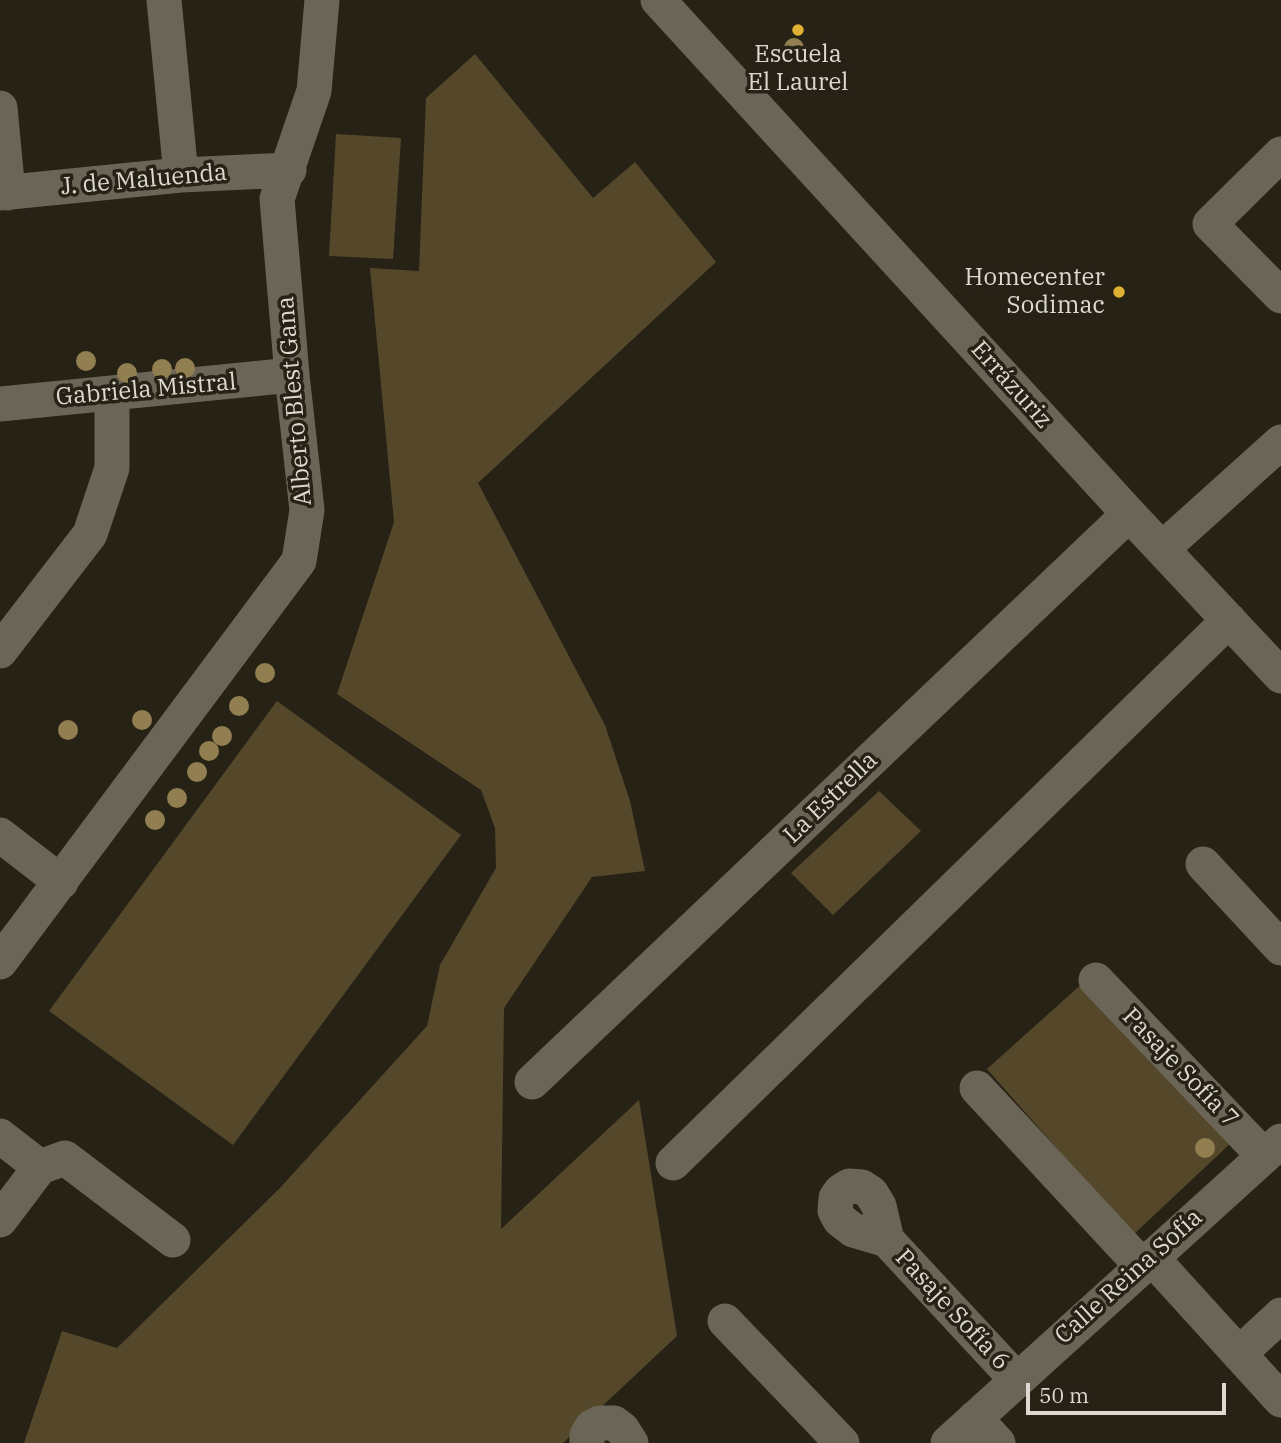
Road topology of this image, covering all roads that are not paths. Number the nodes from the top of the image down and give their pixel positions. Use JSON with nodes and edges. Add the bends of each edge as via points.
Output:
{"nodes":[{"id":1,"x":163,"y":0,"type":"edge"},
{"id":2,"x":322,"y":0,"type":"edge"},
{"id":3,"x":659,"y":0,"type":"edge"},
{"id":4,"x":0,"y":108,"type":"edge"},
{"id":5,"x":1281,"y":153,"type":"edge"},
{"id":6,"x":289,"y":170,"type":"junction"},
{"id":7,"x":181,"y":175,"type":"junction"},
{"id":8,"x":4,"y":193,"type":"edge"},
{"id":9,"x":1281,"y":296,"type":"edge"},
{"id":10,"x":292,"y":375,"type":"junction"},
{"id":11,"x":112,"y":393,"type":"junction"},
{"id":12,"x":0,"y":404,"type":"edge"},
{"id":13,"x":1281,"y":442,"type":"edge"},
{"id":14,"x":1129,"y":514,"type":"junction"},
{"id":15,"x":1162,"y":549,"type":"junction"},
{"id":16,"x":1229,"y":620,"type":"junction"},
{"id":17,"x":5,"y":633,"type":"edge"},
{"id":18,"x":1281,"y":676,"type":"edge"},
{"id":19,"x":0,"y":835,"type":"edge"},
{"id":20,"x":1203,"y":864,"type":"dead end"},
{"id":21,"x":61,"y":883,"type":"junction"},
{"id":22,"x":1281,"y":948,"type":"edge"},
{"id":23,"x":0,"y":962,"type":"edge"},
{"id":24,"x":1097,"y":980,"type":"dead end"},
{"id":25,"x":532,"y":1082,"type":"dead end"},
{"id":26,"x":977,"y":1088,"type":"dead end"},
{"id":27,"x":0,"y":1136,"type":"edge"},
{"id":28,"x":1273,"y":1148,"type":"edge"},
{"id":29,"x":673,"y":1163,"type":"dead end"},
{"id":30,"x":40,"y":1167,"type":"junction"},
{"id":31,"x":0,"y":1220,"type":"edge"},
{"id":32,"x":173,"y":1240,"type":"dead end"},
{"id":33,"x":887,"y":1240,"type":"dead end"},
{"id":34,"x":1146,"y":1261,"type":"junction"},
{"id":35,"x":1281,"y":1315,"type":"edge"},
{"id":36,"x":725,"y":1321,"type":"dead end"},
{"id":37,"x":1239,"y":1354,"type":"junction"},
{"id":38,"x":1017,"y":1380,"type":"junction"},
{"id":39,"x":1281,"y":1400,"type":"edge"},
{"id":40,"x":986,"y":1431,"type":"edge"},
{"id":41,"x":587,"y":1443,"type":"edge"},
{"id":42,"x":631,"y":1443,"type":"edge"},
{"id":43,"x":842,"y":1443,"type":"edge"},
{"id":44,"x":948,"y":1443,"type":"edge"}],
"edges":[{"from":1,"to":7,"type":"street"},
{"from":2,"to":6,"type":"street","name":"Alberto Blest Gana","via":[[314,92]]},
{"from":3,"to":14,"type":"street","name":"Errázuriz"},
{"from":4,"to":8,"type":"street"},
{"from":5,"to":9,"type":"street","via":[[1210,224]]},
{"from":6,"to":7,"type":"street","name":"J. de Maluenda"},
{"from":6,"to":10,"type":"street","name":"Alberto Blest Gana","via":[[277,199]]},
{"from":7,"to":8,"type":"street","name":"J. de Maluenda"},
{"from":10,"to":11,"type":"street","name":"Gabriela Mistral"},
{"from":10,"to":21,"type":"street","name":"Alberto Blest Gana","via":[[307,510],[299,561]]},
{"from":11,"to":12,"type":"street","name":"Gabriela Mistral"},
{"from":11,"to":17,"type":"street","via":[[113,468],[90,534]]},
{"from":13,"to":15,"type":"street"},
{"from":14,"to":15,"type":"street","name":"Errázuriz"},
{"from":14,"to":25,"type":"street","name":"La Estrella"},
{"from":15,"to":16,"type":"street","name":"Errázuriz"},
{"from":16,"to":18,"type":"street","name":"Errázuriz"},
{"from":16,"to":29,"type":"street"},
{"from":19,"to":21,"type":"street"},
{"from":20,"to":22,"type":"street"},
{"from":21,"to":23,"type":"street","name":"Alberto Blest Gana"},
{"from":24,"to":28,"type":"street","name":"Pasaje Sofía 7"},
{"from":26,"to":34,"type":"street"},
{"from":27,"to":30,"type":"street"},
{"from":28,"to":34,"type":"street","name":"Calle Reina Sofía"},
{"from":30,"to":31,"type":"street"},
{"from":30,"to":32,"type":"street","via":[[65,1158]]},
{"from":33,"to":38,"type":"street","name":"Pasaje Sofía 6"},
{"from":34,"to":37,"type":"street"},
{"from":34,"to":38,"type":"street","name":"Calle Reina Sofía"},
{"from":35,"to":37,"type":"street"},
{"from":36,"to":43,"type":"street"},
{"from":37,"to":39,"type":"street"},
{"from":38,"to":40,"type":"street","name":"Calle Reina Sofía"},
{"from":40,"to":44,"type":"street","name":"Calle Reina Sofía"},
{"from":41,"to":42,"type":"street","via":[[592,1427],[614,1423]]}]}
